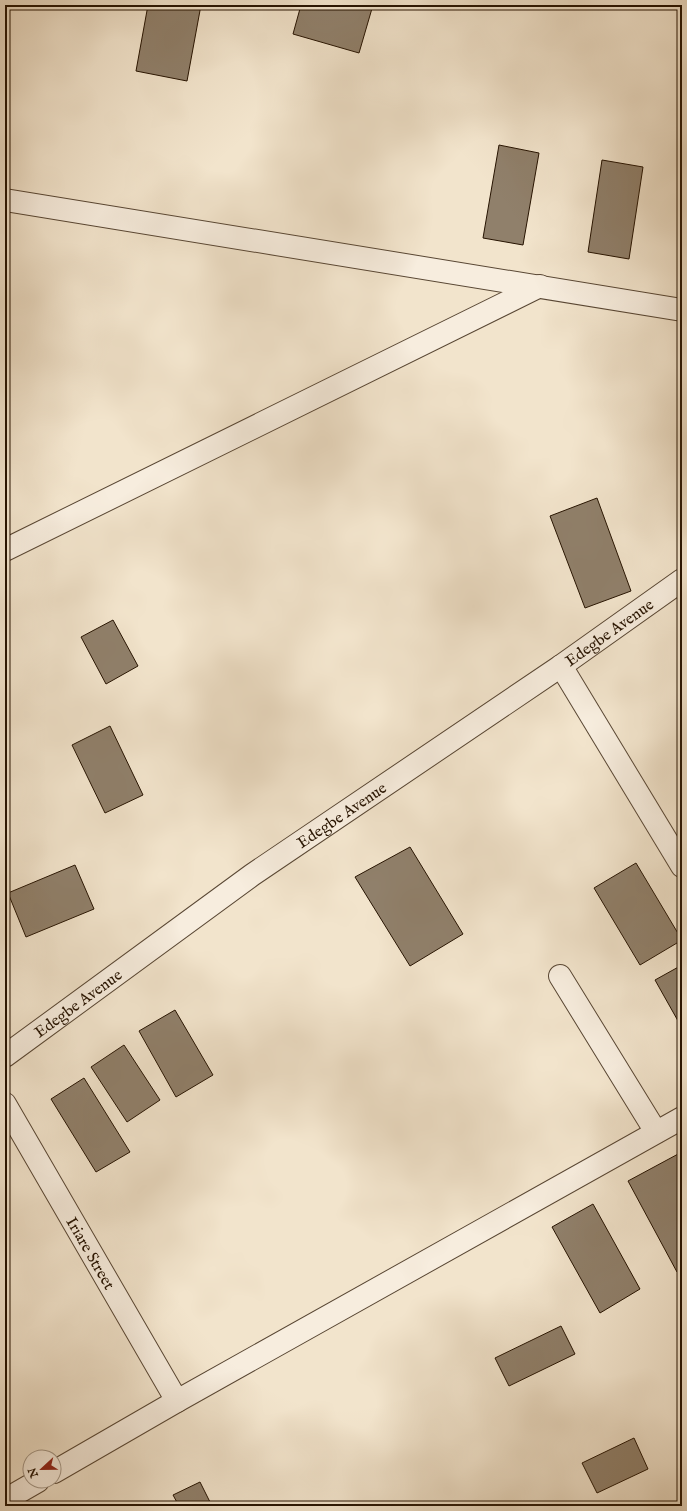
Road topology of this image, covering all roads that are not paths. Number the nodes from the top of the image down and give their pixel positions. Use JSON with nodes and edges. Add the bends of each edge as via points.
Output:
{"nodes":[{"id":1,"x":5,"y":200,"type":"edge"},
{"id":2,"x":540,"y":286,"type":"junction"},
{"id":3,"x":682,"y":310,"type":"edge"},
{"id":4,"x":5,"y":550,"type":"edge"},
{"id":5,"x":682,"y":580,"type":"edge"},
{"id":6,"x":561,"y":666,"type":"junction"},
{"id":7,"x":682,"y":866,"type":"edge"},
{"id":8,"x":560,"y":976,"type":"dead end"},
{"id":9,"x":5,"y":1056,"type":"edge"},
{"id":10,"x":5,"y":1104,"type":"edge"},
{"id":11,"x":682,"y":1118,"type":"edge"},
{"id":12,"x":656,"y":1132,"type":"junction"},
{"id":13,"x":177,"y":1401,"type":"junction"},
{"id":14,"x":62,"y":1467,"type":"edge"},
{"id":15,"x":24,"y":1489,"type":"edge"},
{"id":16,"x":5,"y":1500,"type":"edge"}],
"edges":[{"from":1,"to":2,"type":"street"},
{"from":2,"to":3,"type":"street"},
{"from":2,"to":4,"type":"street"},
{"from":5,"to":6,"type":"street","name":"Edegbe Avenue"},
{"from":6,"to":7,"type":"street"},
{"from":6,"to":9,"type":"street","name":"Edegbe Avenue","via":[[252,875]]},
{"from":8,"to":12,"type":"street"},
{"from":10,"to":13,"type":"street","name":"Iriare Street"},
{"from":11,"to":12,"type":"street"},
{"from":12,"to":13,"type":"street"},
{"from":13,"to":14,"type":"street"},
{"from":15,"to":16,"type":"street"}]}
